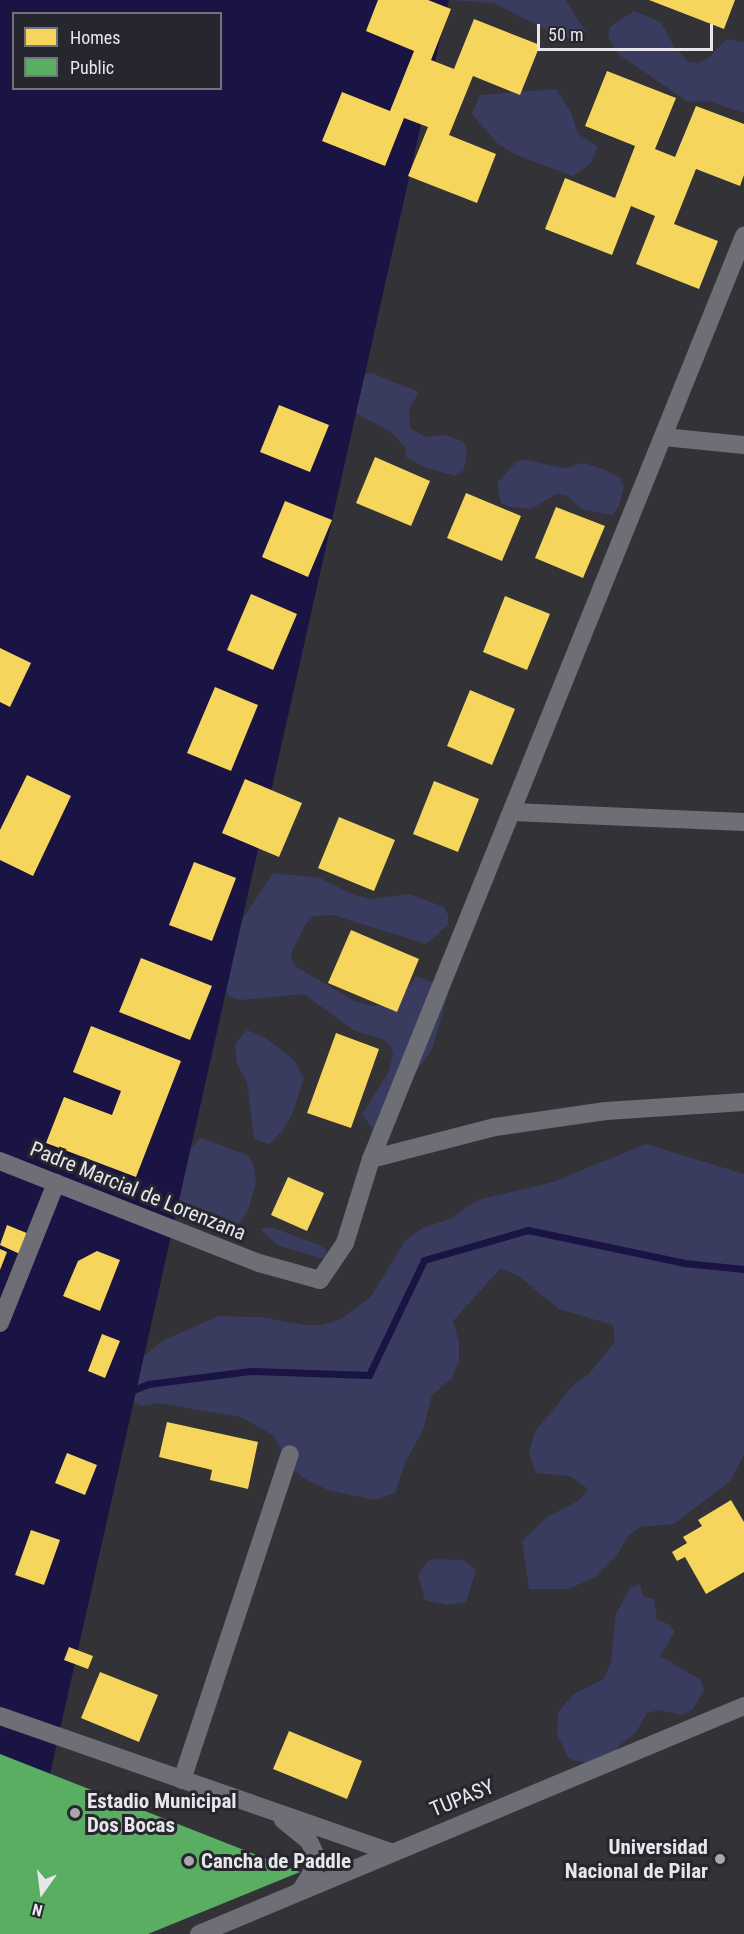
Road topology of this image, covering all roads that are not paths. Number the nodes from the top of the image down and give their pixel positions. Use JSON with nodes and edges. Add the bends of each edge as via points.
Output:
{"nodes":[{"id":1,"x":744,"y":236,"type":"edge"},
{"id":2,"x":664,"y":436,"type":"junction"},
{"id":3,"x":744,"y":445,"type":"edge"},
{"id":4,"x":512,"y":812,"type":"junction"},
{"id":5,"x":744,"y":822,"type":"edge"},
{"id":6,"x":744,"y":1102,"type":"edge"},
{"id":7,"x":371,"y":1159,"type":"junction"},
{"id":8,"x":0,"y":1161,"type":"edge"},
{"id":9,"x":56,"y":1183,"type":"junction"},
{"id":10,"x":0,"y":1323,"type":"edge"},
{"id":11,"x":290,"y":1454,"type":"dead end"},
{"id":12,"x":744,"y":1706,"type":"edge"},
{"id":13,"x":0,"y":1716,"type":"edge"},
{"id":14,"x":182,"y":1780,"type":"junction"},
{"id":15,"x":273,"y":1811,"type":"junction"},
{"id":16,"x":391,"y":1852,"type":"junction"},
{"id":17,"x":301,"y":1890,"type":"junction"},
{"id":18,"x":199,"y":1934,"type":"edge"}],
"edges":[{"from":1,"to":2,"type":"street"},
{"from":2,"to":3,"type":"street"},
{"from":2,"to":4,"type":"street"},
{"from":4,"to":5,"type":"street"},
{"from":4,"to":7,"type":"street"},
{"from":6,"to":7,"type":"street","via":[[606,1112],[495,1127]]},
{"from":7,"to":9,"type":"street","name":"Padre Marcial de Lorenzana","via":[[345,1243],[320,1280],[259,1263]]},
{"from":8,"to":9,"type":"street","name":"Padre Marcial de Lorenzana"},
{"from":9,"to":10,"type":"street"},
{"from":11,"to":14,"type":"street"},
{"from":12,"to":16,"type":"street","name":"TUPASY"},
{"from":13,"to":14,"type":"street"},
{"from":14,"to":15,"type":"street"},
{"from":15,"to":16,"type":"street"},
{"from":15,"to":17,"type":"street","via":[[309,1841],[316,1856],[314,1869]]},
{"from":16,"to":17,"type":"street","name":"TUPASY"},
{"from":17,"to":18,"type":"street","name":"TUPASY"}]}
